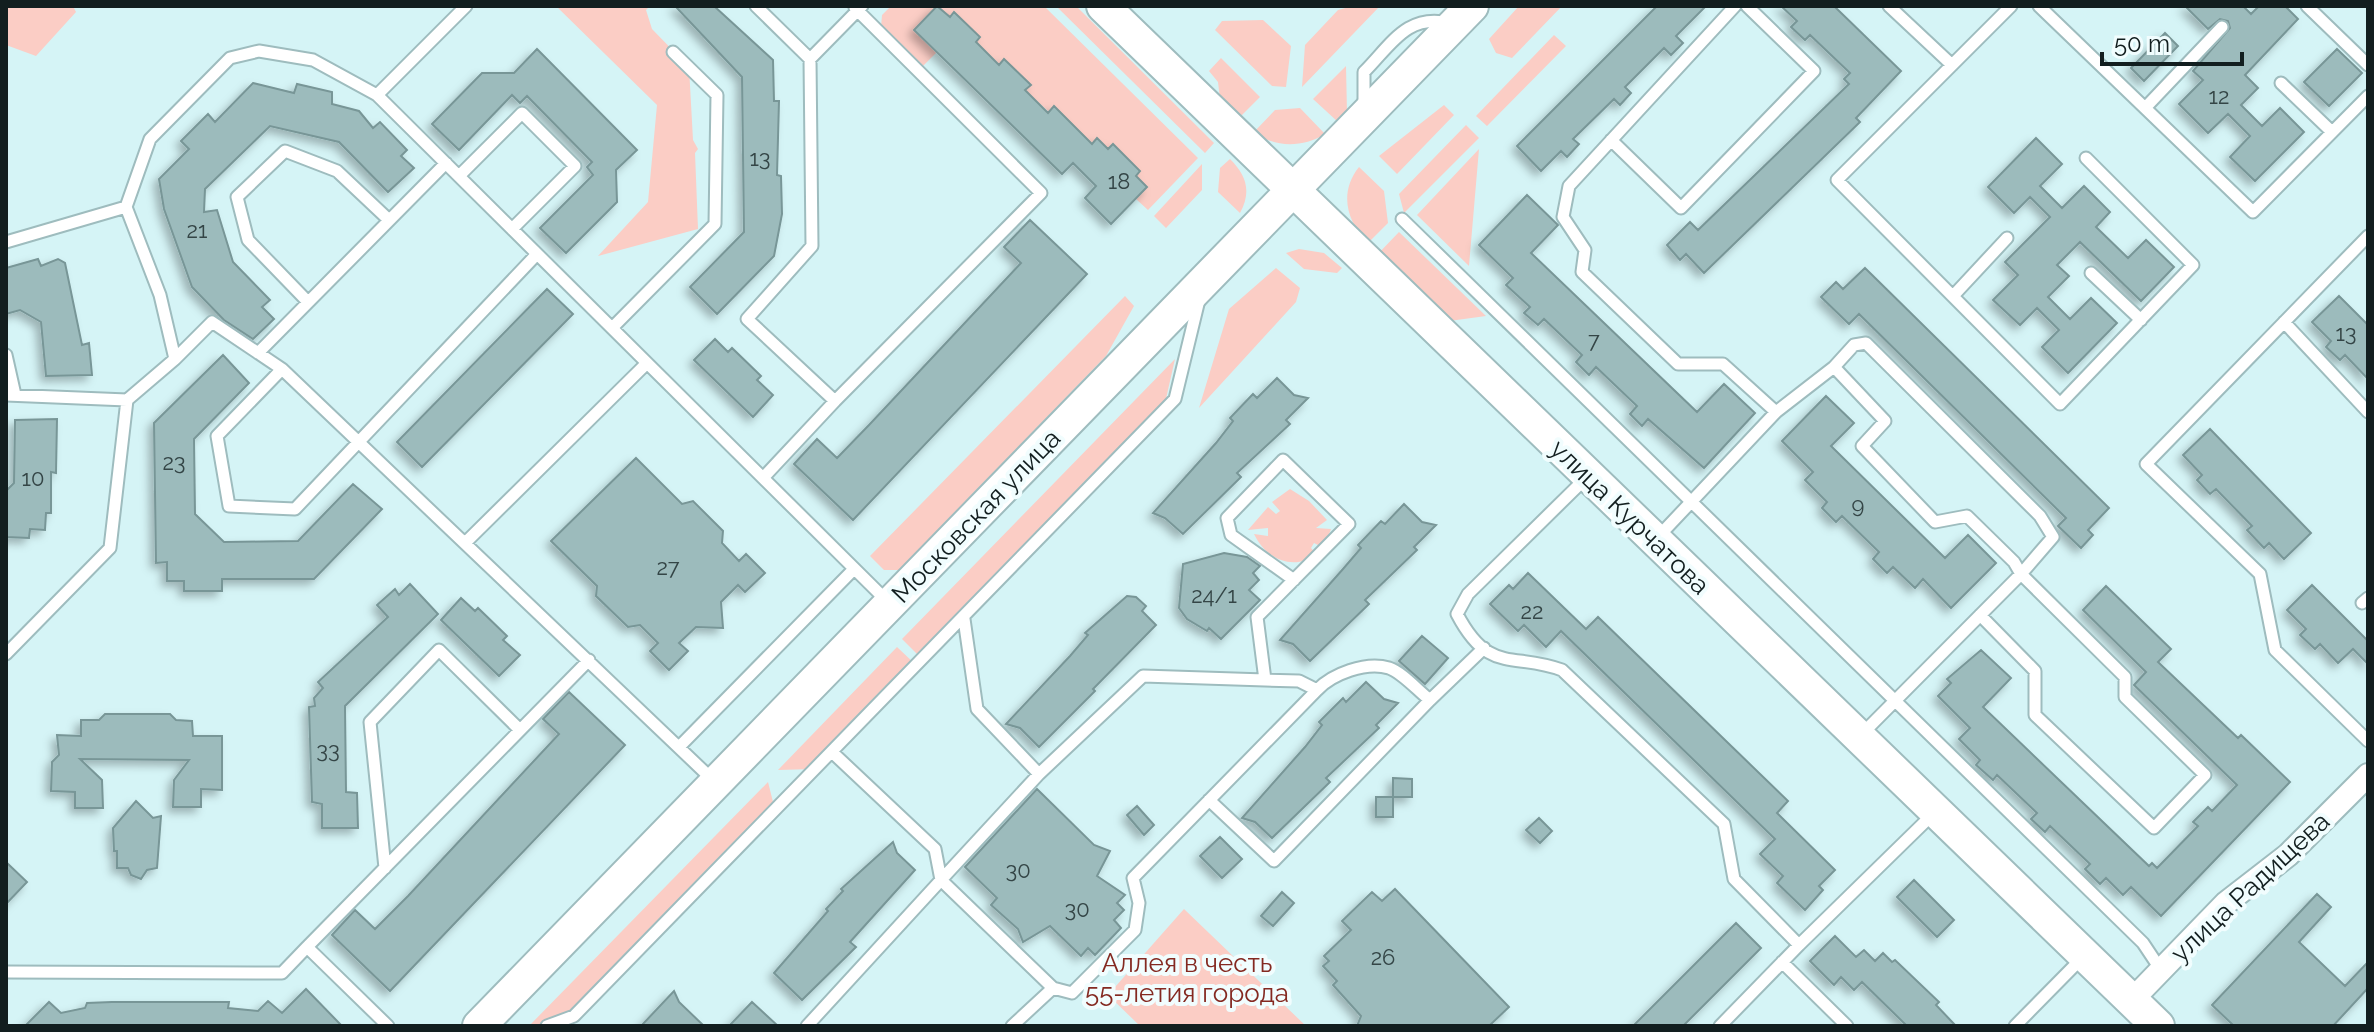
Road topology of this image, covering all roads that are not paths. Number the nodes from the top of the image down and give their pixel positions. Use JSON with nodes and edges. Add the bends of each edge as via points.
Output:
{"nodes":[{"id":1,"x":466,"y":6,"type":"edge"},
{"id":2,"x":756,"y":6,"type":"edge"},
{"id":3,"x":1103,"y":6,"type":"edge"},
{"id":4,"x":1735,"y":6,"type":"edge"},
{"id":5,"x":1747,"y":6,"type":"edge"},
{"id":6,"x":1889,"y":6,"type":"edge"},
{"id":7,"x":2011,"y":6,"type":"edge"},
{"id":8,"x":2039,"y":6,"type":"edge"},
{"id":9,"x":2307,"y":6,"type":"edge"},
{"id":10,"x":858,"y":8,"type":"edge"},
{"id":11,"x":1463,"y":15,"type":"edge"},
{"id":12,"x":2222,"y":27,"type":"dead end"},
{"id":13,"x":673,"y":52,"type":"dead end"},
{"id":14,"x":810,"y":59,"type":"junction"},
{"id":15,"x":1952,"y":65,"type":"junction"},
{"id":16,"x":2368,"y":65,"type":"edge"},
{"id":17,"x":2281,"y":83,"type":"dead end"},
{"id":18,"x":377,"y":95,"type":"junction"},
{"id":19,"x":2368,"y":96,"type":"edge"},
{"id":20,"x":2145,"y":108,"type":"junction"},
{"id":21,"x":2332,"y":132,"type":"junction"},
{"id":22,"x":1611,"y":140,"type":"junction"},
{"id":23,"x":2086,"y":158,"type":"dead end"},
{"id":24,"x":446,"y":163,"type":"junction"},
{"id":25,"x":459,"y":176,"type":"junction"},
{"id":26,"x":1293,"y":191,"type":"junction"},
{"id":27,"x":126,"y":207,"type":"junction"},
{"id":28,"x":1402,"y":219,"type":"dead end"},
{"id":29,"x":389,"y":220,"type":"junction"},
{"id":30,"x":512,"y":229,"type":"junction"},
{"id":31,"x":2368,"y":236,"type":"edge"},
{"id":32,"x":2007,"y":238,"type":"dead end"},
{"id":33,"x":6,"y":242,"type":"edge"},
{"id":34,"x":537,"y":254,"type":"junction"},
{"id":35,"x":2091,"y":273,"type":"dead end"},
{"id":36,"x":1202,"y":284,"type":"junction"},
{"id":37,"x":1953,"y":296,"type":"junction"},
{"id":38,"x":308,"y":302,"type":"junction"},
{"id":39,"x":2141,"y":320,"type":"junction"},
{"id":40,"x":2284,"y":322,"type":"junction"},
{"id":41,"x":612,"y":328,"type":"junction"},
{"id":42,"x":258,"y":353,"type":"junction"},
{"id":43,"x":6,"y":355,"type":"edge"},
{"id":44,"x":175,"y":359,"type":"junction"},
{"id":45,"x":647,"y":363,"type":"junction"},
{"id":46,"x":1834,"y":367,"type":"junction"},
{"id":47,"x":282,"y":369,"type":"junction"},
{"id":48,"x":11,"y":395,"type":"edge"},
{"id":49,"x":127,"y":400,"type":"junction"},
{"id":50,"x":835,"y":401,"type":"junction"},
{"id":51,"x":1776,"y":412,"type":"junction"},
{"id":52,"x":2368,"y":412,"type":"edge"},
{"id":53,"x":358,"y":443,"type":"junction"},
{"id":54,"x":1588,"y":476,"type":"junction"},
{"id":55,"x":763,"y":478,"type":"junction"},
{"id":56,"x":1693,"y":501,"type":"junction"},
{"id":57,"x":1655,"y":541,"type":"junction"},
{"id":58,"x":465,"y":543,"type":"junction"},
{"id":59,"x":854,"y":569,"type":"junction"},
{"id":60,"x":2021,"y":574,"type":"junction"},
{"id":61,"x":1294,"y":580,"type":"junction"},
{"id":62,"x":890,"y":604,"type":"junction"},
{"id":63,"x":1980,"y":615,"type":"junction"},
{"id":64,"x":964,"y":619,"type":"junction"},
{"id":65,"x":1484,"y":648,"type":"junction"},
{"id":66,"x":6,"y":654,"type":"edge"},
{"id":67,"x":589,"y":660,"type":"junction"},
{"id":68,"x":1265,"y":680,"type":"junction"},
{"id":69,"x":1317,"y":690,"type":"junction"},
{"id":70,"x":1896,"y":699,"type":"junction"},
{"id":71,"x":1430,"y":700,"type":"junction"},
{"id":72,"x":520,"y":730,"type":"junction"},
{"id":73,"x":1858,"y":737,"type":"junction"},
{"id":74,"x":2368,"y":741,"type":"edge"},
{"id":75,"x":679,"y":747,"type":"junction"},
{"id":76,"x":833,"y":753,"type":"junction"},
{"id":77,"x":1039,"y":774,"type":"junction"},
{"id":78,"x":2368,"y":775,"type":"edge"},
{"id":79,"x":716,"y":783,"type":"junction"},
{"id":80,"x":1209,"y":800,"type":"junction"},
{"id":81,"x":1935,"y":811,"type":"junction"},
{"id":82,"x":385,"y":868,"type":"junction"},
{"id":83,"x":941,"y":880,"type":"junction"},
{"id":84,"x":1799,"y":945,"type":"junction"},
{"id":85,"x":307,"y":947,"type":"junction"},
{"id":86,"x":2085,"y":955,"type":"junction"},
{"id":87,"x":1782,"y":962,"type":"junction"},
{"id":88,"x":2161,"y":970,"type":"junction"},
{"id":89,"x":6,"y":972,"type":"edge"},
{"id":90,"x":1053,"y":988,"type":"junction"},
{"id":91,"x":2132,"y":1000,"type":"junction"},
{"id":92,"x":388,"y":1026,"type":"edge"},
{"id":93,"x":479,"y":1026,"type":"edge"},
{"id":94,"x":547,"y":1026,"type":"edge"},
{"id":95,"x":807,"y":1026,"type":"edge"},
{"id":96,"x":1012,"y":1026,"type":"edge"},
{"id":97,"x":1720,"y":1026,"type":"edge"},
{"id":98,"x":1847,"y":1026,"type":"edge"},
{"id":99,"x":2015,"y":1026,"type":"edge"},
{"id":100,"x":2158,"y":1026,"type":"edge"}],
"edges":[{"from":1,"to":18,"type":"lane"},
{"from":2,"to":14,"type":"lane"},
{"from":3,"to":26,"type":"street","name":"улица Курчатова"},
{"from":4,"to":22,"type":"lane"},
{"from":5,"to":22,"type":"lane","via":[[1814,71],[1681,208]]},
{"from":6,"to":15,"type":"lane"},
{"from":7,"to":15,"type":"lane"},
{"from":8,"to":20,"type":"lane"},
{"from":9,"to":16,"type":"lane"},
{"from":10,"to":14,"type":"lane"},
{"from":10,"to":50,"type":"lane","via":[[1041,193]]},
{"from":11,"to":26,"type":"street","name":"Московская улица"},
{"from":12,"to":20,"type":"lane"},
{"from":13,"to":41,"type":"lane","via":[[717,95],[715,224]]},
{"from":14,"to":50,"type":"lane","via":[[812,246],[747,319]]},
{"from":15,"to":37,"type":"lane","via":[[1837,180]]},
{"from":17,"to":21,"type":"lane"},
{"from":18,"to":24,"type":"lane"},
{"from":18,"to":27,"type":"lane","via":[[313,60],[259,51],[230,58],[150,139]]},
{"from":19,"to":21,"type":"lane"},
{"from":20,"to":21,"type":"lane","via":[[2253,212]]},
{"from":22,"to":51,"type":"lane","via":[[1569,186],[1563,217],[1585,250],[1582,272],[1678,364],[1723,364]]},
{"from":23,"to":39,"type":"lane","via":[[2193,265]]},
{"from":24,"to":25,"type":"lane"},
{"from":24,"to":29,"type":"lane"},
{"from":25,"to":30,"type":"lane"},
{"from":25,"to":30,"type":"lane","via":[[522,113],[575,166]]},
{"from":26,"to":36,"type":"street","name":"Московская улица"},
{"from":26,"to":54,"type":"street","name":"улица Курчатова"},
{"from":27,"to":33,"type":"lane"},
{"from":27,"to":44,"type":"lane","via":[[160,295]]},
{"from":28,"to":56,"type":"lane"},
{"from":29,"to":38,"type":"lane"},
{"from":29,"to":38,"type":"lane","via":[[337,171],[285,151],[237,197],[248,240]]},
{"from":30,"to":34,"type":"lane"},
{"from":31,"to":40,"type":"lane"},
{"from":32,"to":37,"type":"lane"},
{"from":34,"to":41,"type":"lane"},
{"from":34,"to":53,"type":"lane"},
{"from":35,"to":39,"type":"lane"},
{"from":36,"to":62,"type":"street","name":"Московская улица"},
{"from":36,"to":64,"type":"lane","via":[[1175,399]]},
{"from":37,"to":39,"type":"lane","via":[[2060,404]]},
{"from":38,"to":42,"type":"lane"},
{"from":40,"to":52,"type":"lane"},
{"from":40,"to":74,"type":"lane","via":[[2146,464],[2260,574],[2275,650]]},
{"from":41,"to":45,"type":"lane"},
{"from":42,"to":44,"type":"lane","via":[[212,322]]},
{"from":42,"to":47,"type":"lane"},
{"from":43,"to":48,"type":"lane"},
{"from":44,"to":49,"type":"lane"},
{"from":45,"to":55,"type":"lane"},
{"from":45,"to":58,"type":"lane"},
{"from":46,"to":51,"type":"lane"},
{"from":46,"to":60,"type":"lane","via":[[1885,421],[1862,446],[1935,522],[1967,516]]},
{"from":46,"to":60,"type":"lane","via":[[1854,345],[1866,343],[2040,516],[2053,537]]},
{"from":47,"to":53,"type":"lane"},
{"from":47,"to":53,"type":"lane","via":[[217,436],[229,506],[295,509]]},
{"from":48,"to":49,"type":"lane"},
{"from":49,"to":66,"type":"lane","via":[[110,548]]},
{"from":50,"to":55,"type":"lane"},
{"from":51,"to":56,"type":"lane"},
{"from":53,"to":58,"type":"lane"},
{"from":54,"to":57,"type":"street","name":"улица Курчатова"},
{"from":54,"to":65,"type":"lane","via":[[1468,594],[1457,614]]},
{"from":55,"to":59,"type":"lane"},
{"from":56,"to":57,"type":"lane"},
{"from":56,"to":70,"type":"lane"},
{"from":57,"to":73,"type":"street","name":"улица Курчатова"},
{"from":58,"to":67,"type":"lane"},
{"from":59,"to":62,"type":"lane"},
{"from":59,"to":75,"type":"lane"},
{"from":60,"to":63,"type":"lane"},
{"from":60,"to":63,"type":"lane","via":[[2125,677],[2125,697],[2205,775],[2154,828],[2035,715],[2035,671]]},
{"from":61,"to":61,"type":"lane","via":[[1349,524],[1283,460],[1227,518],[1231,535]]},
{"from":61,"to":68,"type":"lane","via":[[1257,617]]},
{"from":62,"to":79,"type":"street","name":"Московская улица"},
{"from":63,"to":70,"type":"lane"},
{"from":64,"to":76,"type":"lane"},
{"from":64,"to":77,"type":"lane","via":[[977,709]]},
{"from":65,"to":71,"type":"lane"},
{"from":65,"to":84,"type":"lane","via":[[1514,663],[1542,663],[1562,670],[1724,824],[1734,879]]},
{"from":67,"to":72,"type":"lane"},
{"from":67,"to":75,"type":"lane"},
{"from":68,"to":69,"type":"lane","via":[[1299,681]]},
{"from":68,"to":77,"type":"lane","via":[[1143,676]]},
{"from":69,"to":71,"type":"lane","via":[[1330,676],[1388,668]]},
{"from":69,"to":80,"type":"lane"},
{"from":70,"to":73,"type":"lane"},
{"from":70,"to":88,"type":"lane","via":[[2143,943]]},
{"from":71,"to":80,"type":"lane","via":[[1274,861]]},
{"from":72,"to":82,"type":"lane"},
{"from":72,"to":82,"type":"lane","via":[[439,650],[370,722]]},
{"from":73,"to":81,"type":"street","name":"улица Курчатова"},
{"from":75,"to":79,"type":"lane"},
{"from":76,"to":83,"type":"lane","via":[[935,849]]},
{"from":76,"to":94,"type":"lane","via":[[574,1016]]},
{"from":77,"to":83,"type":"lane"},
{"from":78,"to":88,"type":"street","name":"улица Радищева","via":[[2288,855],[2226,903]]},
{"from":79,"to":93,"type":"street","name":"Московская улица"},
{"from":80,"to":90,"type":"lane","via":[[1133,878],[1139,903],[1135,930],[1072,993]]},
{"from":81,"to":84,"type":"lane"},
{"from":81,"to":86,"type":"street","name":"улица Курчатова"},
{"from":82,"to":85,"type":"lane"},
{"from":83,"to":90,"type":"lane"},
{"from":83,"to":95,"type":"lane"},
{"from":84,"to":87,"type":"lane"},
{"from":85,"to":89,"type":"lane","via":[[282,973]]},
{"from":85,"to":92,"type":"lane"},
{"from":86,"to":91,"type":"street","name":"улица Курчатова"},
{"from":86,"to":99,"type":"lane"},
{"from":87,"to":97,"type":"lane"},
{"from":87,"to":98,"type":"lane"},
{"from":88,"to":91,"type":"street","name":"улица Радищева"},
{"from":90,"to":96,"type":"lane"},
{"from":91,"to":100,"type":"street","name":"улица Курчатова"}]}
